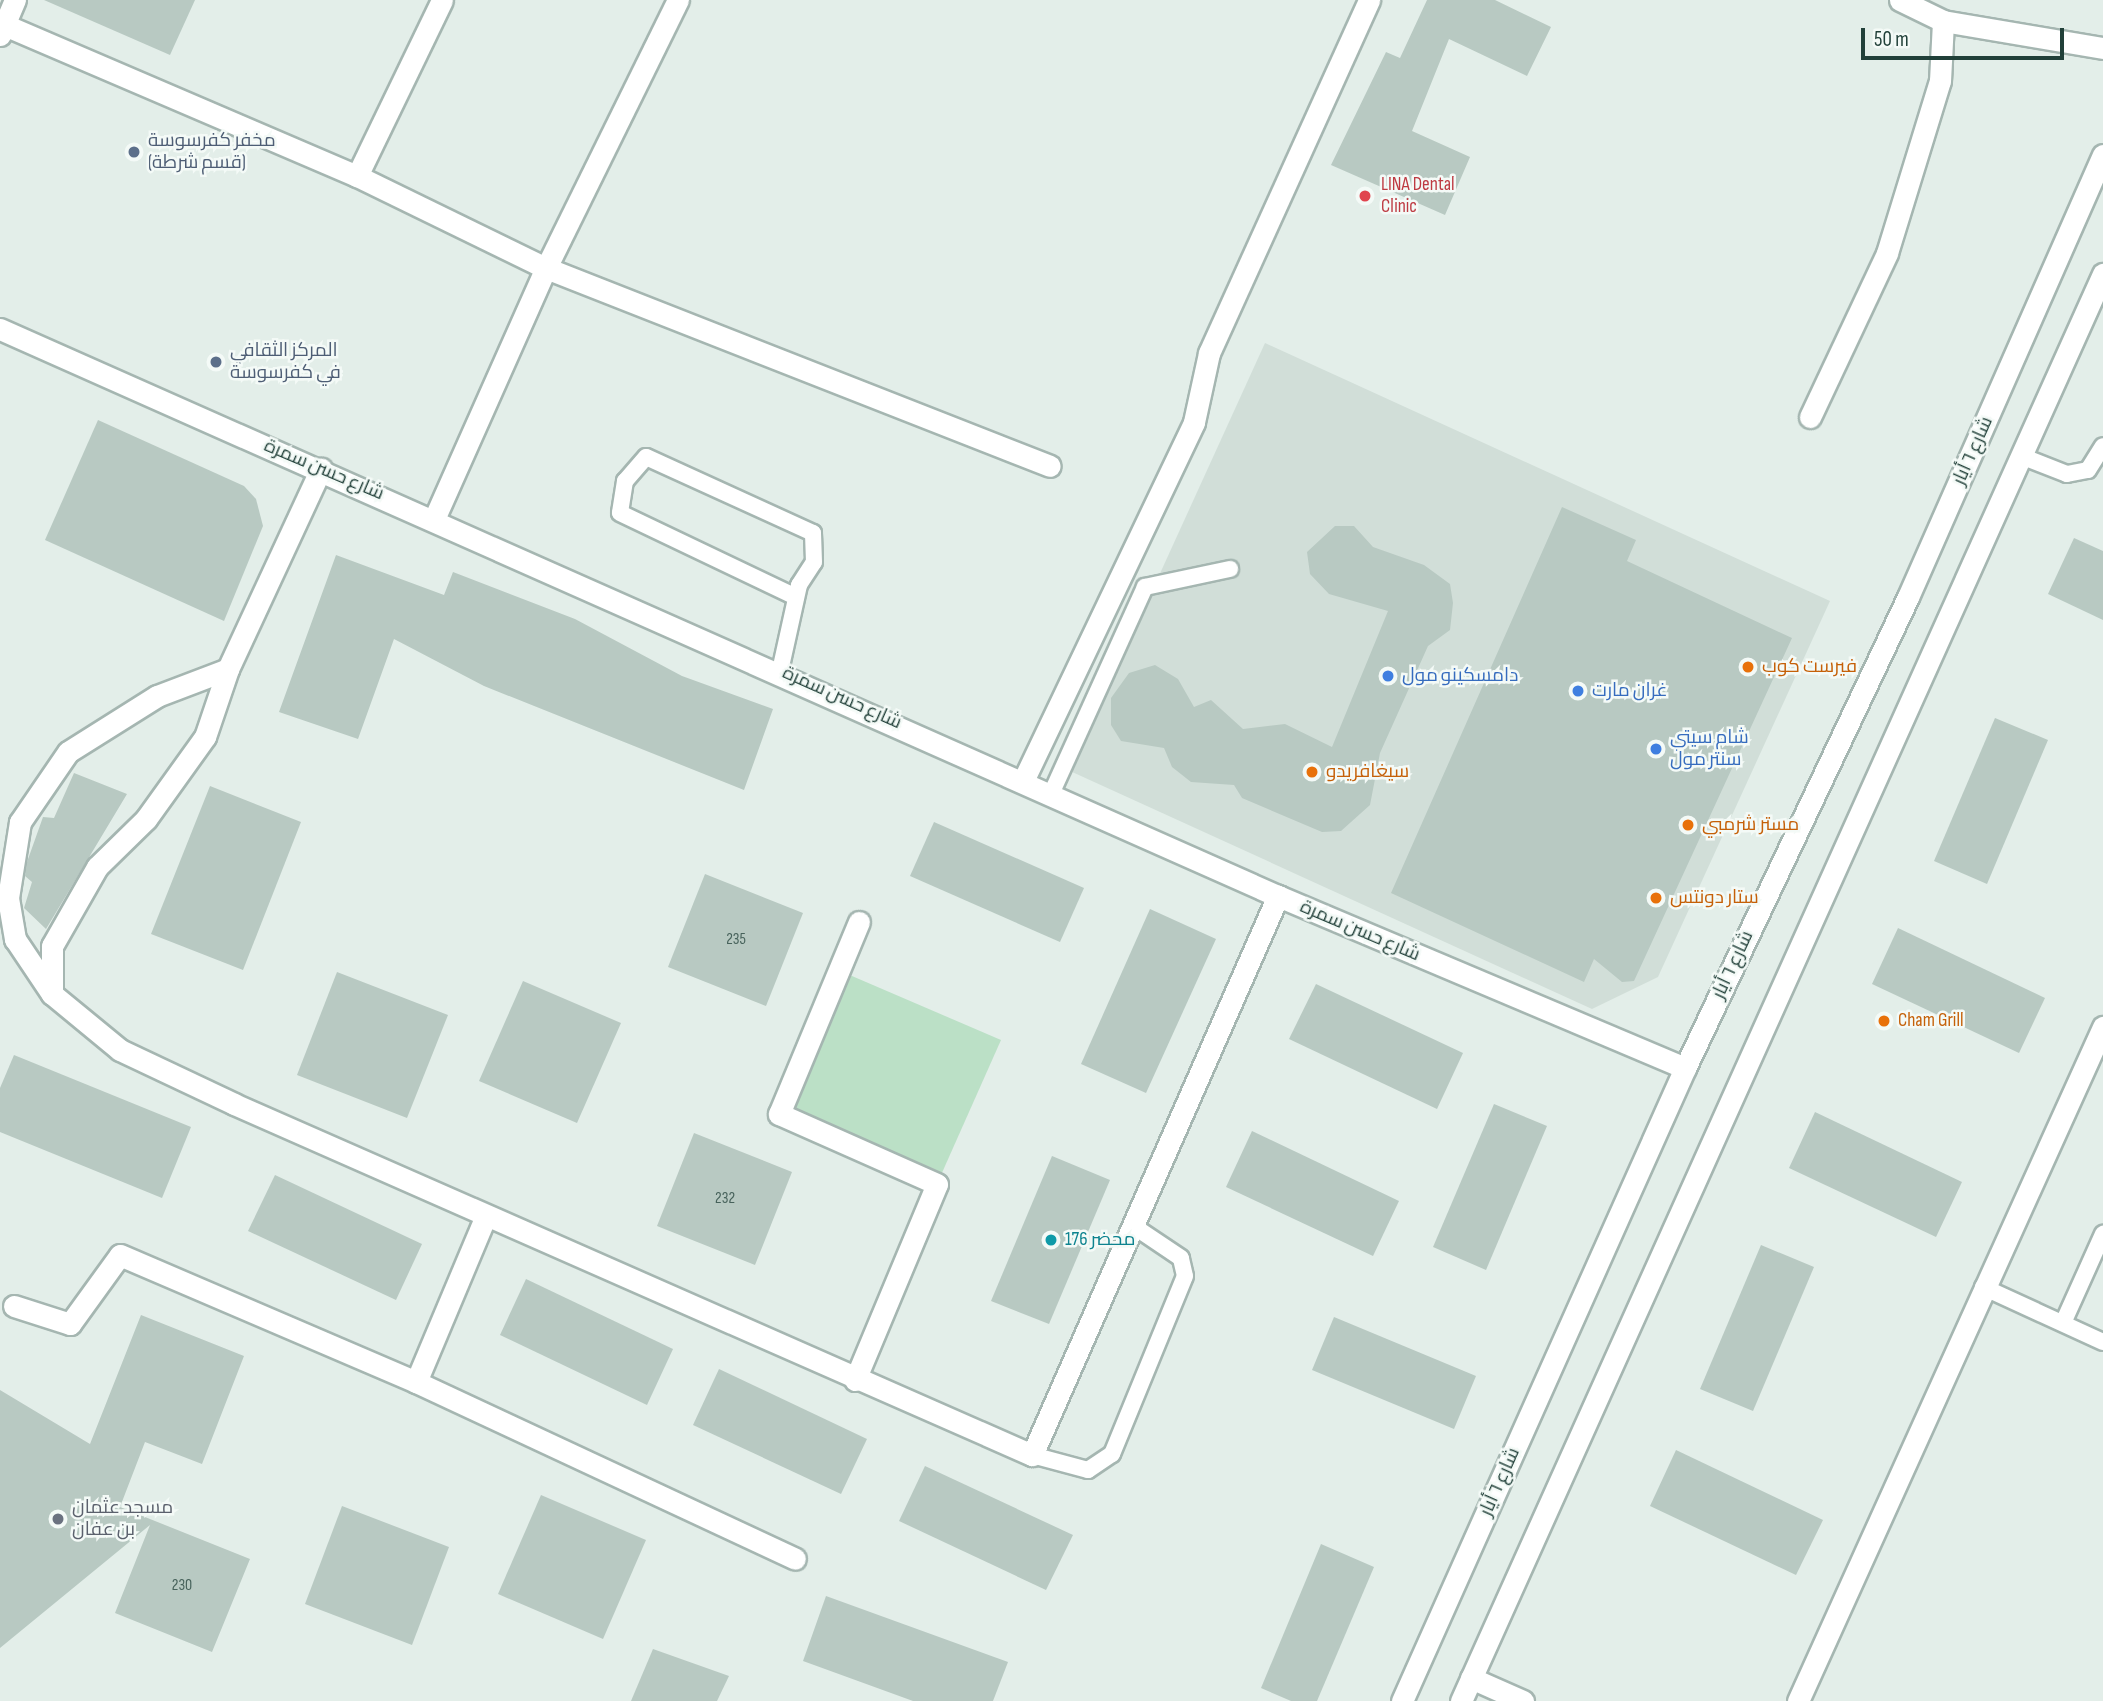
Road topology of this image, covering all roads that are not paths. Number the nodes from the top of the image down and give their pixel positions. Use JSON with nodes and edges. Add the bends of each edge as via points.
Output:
{"nodes":[{"id":1,"x":15,"y":0,"type":"edge"},
{"id":2,"x":442,"y":0,"type":"edge"},
{"id":3,"x":678,"y":0,"type":"edge"},
{"id":4,"x":1370,"y":0,"type":"edge"},
{"id":5,"x":1900,"y":0,"type":"edge"},
{"id":6,"x":1942,"y":21,"type":"junction"},
{"id":7,"x":2,"y":28,"type":"edge"},
{"id":8,"x":2103,"y":48,"type":"edge"},
{"id":9,"x":2103,"y":155,"type":"edge"},
{"id":10,"x":357,"y":176,"type":"junction"},
{"id":11,"x":545,"y":268,"type":"junction"},
{"id":12,"x":2103,"y":274,"type":"edge"},
{"id":13,"x":0,"y":329,"type":"edge"},
{"id":14,"x":1810,"y":417,"type":"dead end"},
{"id":15,"x":2103,"y":446,"type":"edge"},
{"id":16,"x":2021,"y":456,"type":"junction"},
{"id":17,"x":1050,"y":466,"type":"dead end"},
{"id":18,"x":321,"y":469,"type":"junction"},
{"id":19,"x":435,"y":517,"type":"junction"},
{"id":20,"x":1230,"y":569,"type":"dead end"},
{"id":21,"x":796,"y":597,"type":"junction"},
{"id":22,"x":229,"y":669,"type":"junction"},
{"id":23,"x":780,"y":671,"type":"junction"},
{"id":24,"x":1024,"y":779,"type":"junction"},
{"id":25,"x":1052,"y":792,"type":"junction"},
{"id":26,"x":1278,"y":896,"type":"junction"},
{"id":27,"x":859,"y":922,"type":"dead end"},
{"id":28,"x":52,"y":995,"type":"junction"},
{"id":29,"x":2103,"y":1027,"type":"edge"},
{"id":30,"x":1685,"y":1068,"type":"junction"},
{"id":31,"x":485,"y":1218,"type":"junction"},
{"id":32,"x":1132,"y":1225,"type":"junction"},
{"id":33,"x":2103,"y":1234,"type":"edge"},
{"id":34,"x":1983,"y":1287,"type":"junction"},
{"id":35,"x":14,"y":1306,"type":"dead end"},
{"id":36,"x":2063,"y":1323,"type":"junction"},
{"id":37,"x":2103,"y":1342,"type":"edge"},
{"id":38,"x":855,"y":1380,"type":"junction"},
{"id":39,"x":416,"y":1382,"type":"junction"},
{"id":40,"x":1032,"y":1455,"type":"junction"},
{"id":41,"x":795,"y":1559,"type":"dead end"},
{"id":42,"x":1471,"y":1678,"type":"junction"},
{"id":43,"x":1402,"y":1701,"type":"edge"},
{"id":44,"x":1461,"y":1701,"type":"edge"},
{"id":45,"x":1523,"y":1701,"type":"edge"},
{"id":46,"x":1798,"y":1701,"type":"edge"}],
"edges":[{"from":1,"to":7,"type":"street"},
{"from":2,"to":10,"type":"street"},
{"from":3,"to":11,"type":"street"},
{"from":4,"to":24,"type":"street","via":[[1209,353],[1194,422]]},
{"from":5,"to":6,"type":"street"},
{"from":6,"to":8,"type":"street"},
{"from":6,"to":14,"type":"street","via":[[1940,82],[1888,253]]},
{"from":7,"to":10,"type":"street"},
{"from":9,"to":30,"type":"street","name":"شارع ٦ أيار","via":[[1908,597]]},
{"from":10,"to":11,"type":"street"},
{"from":11,"to":17,"type":"street"},
{"from":11,"to":19,"type":"street"},
{"from":12,"to":16,"type":"street"},
{"from":13,"to":18,"type":"street","name":"شارع حسن سمرة"},
{"from":15,"to":16,"type":"lane","via":[[2088,470],[2067,474]]},
{"from":16,"to":42,"type":"street"},
{"from":18,"to":19,"type":"street","name":"شارع حسن سمرة"},
{"from":18,"to":22,"type":"street"},
{"from":19,"to":23,"type":"street","name":"شارع حسن سمرة"},
{"from":20,"to":25,"type":"lane","via":[[1145,587]]},
{"from":21,"to":21,"type":"lane","via":[[814,562],[813,533],[646,457],[625,481],[620,513]]},
{"from":21,"to":23,"type":"lane"},
{"from":22,"to":28,"type":"street","via":[[199,747],[146,819],[97,867],[52,946]]},
{"from":22,"to":28,"type":"street","via":[[157,696],[68,752],[20,822],[8,898],[13,929]]},
{"from":23,"to":24,"type":"street","name":"شارع حسن سمرة"},
{"from":24,"to":25,"type":"street","name":"شارع حسن سمرة"},
{"from":25,"to":26,"type":"street","name":"شارع حسن سمرة"},
{"from":26,"to":30,"type":"street","name":"شارع حسن سمرة"},
{"from":26,"to":32,"type":"street"},
{"from":27,"to":38,"type":"street","via":[[779,1114],[937,1184]]},
{"from":28,"to":31,"type":"street","via":[[120,1050]]},
{"from":29,"to":34,"type":"street"},
{"from":30,"to":43,"type":"street","name":"شارع ٦ أيار"},
{"from":31,"to":38,"type":"street"},
{"from":31,"to":39,"type":"street"},
{"from":32,"to":40,"type":"street"},
{"from":32,"to":40,"type":"lane","via":[[1181,1258],[1185,1276],[1117,1442],[1100,1465],[1088,1470]]},
{"from":33,"to":36,"type":"lane"},
{"from":34,"to":36,"type":"lane"},
{"from":34,"to":46,"type":"street"},
{"from":35,"to":39,"type":"street","via":[[70,1324],[120,1255]]},
{"from":36,"to":37,"type":"lane"},
{"from":38,"to":40,"type":"street"},
{"from":39,"to":41,"type":"street"},
{"from":42,"to":44,"type":"street"},
{"from":42,"to":45,"type":"street"}]}
